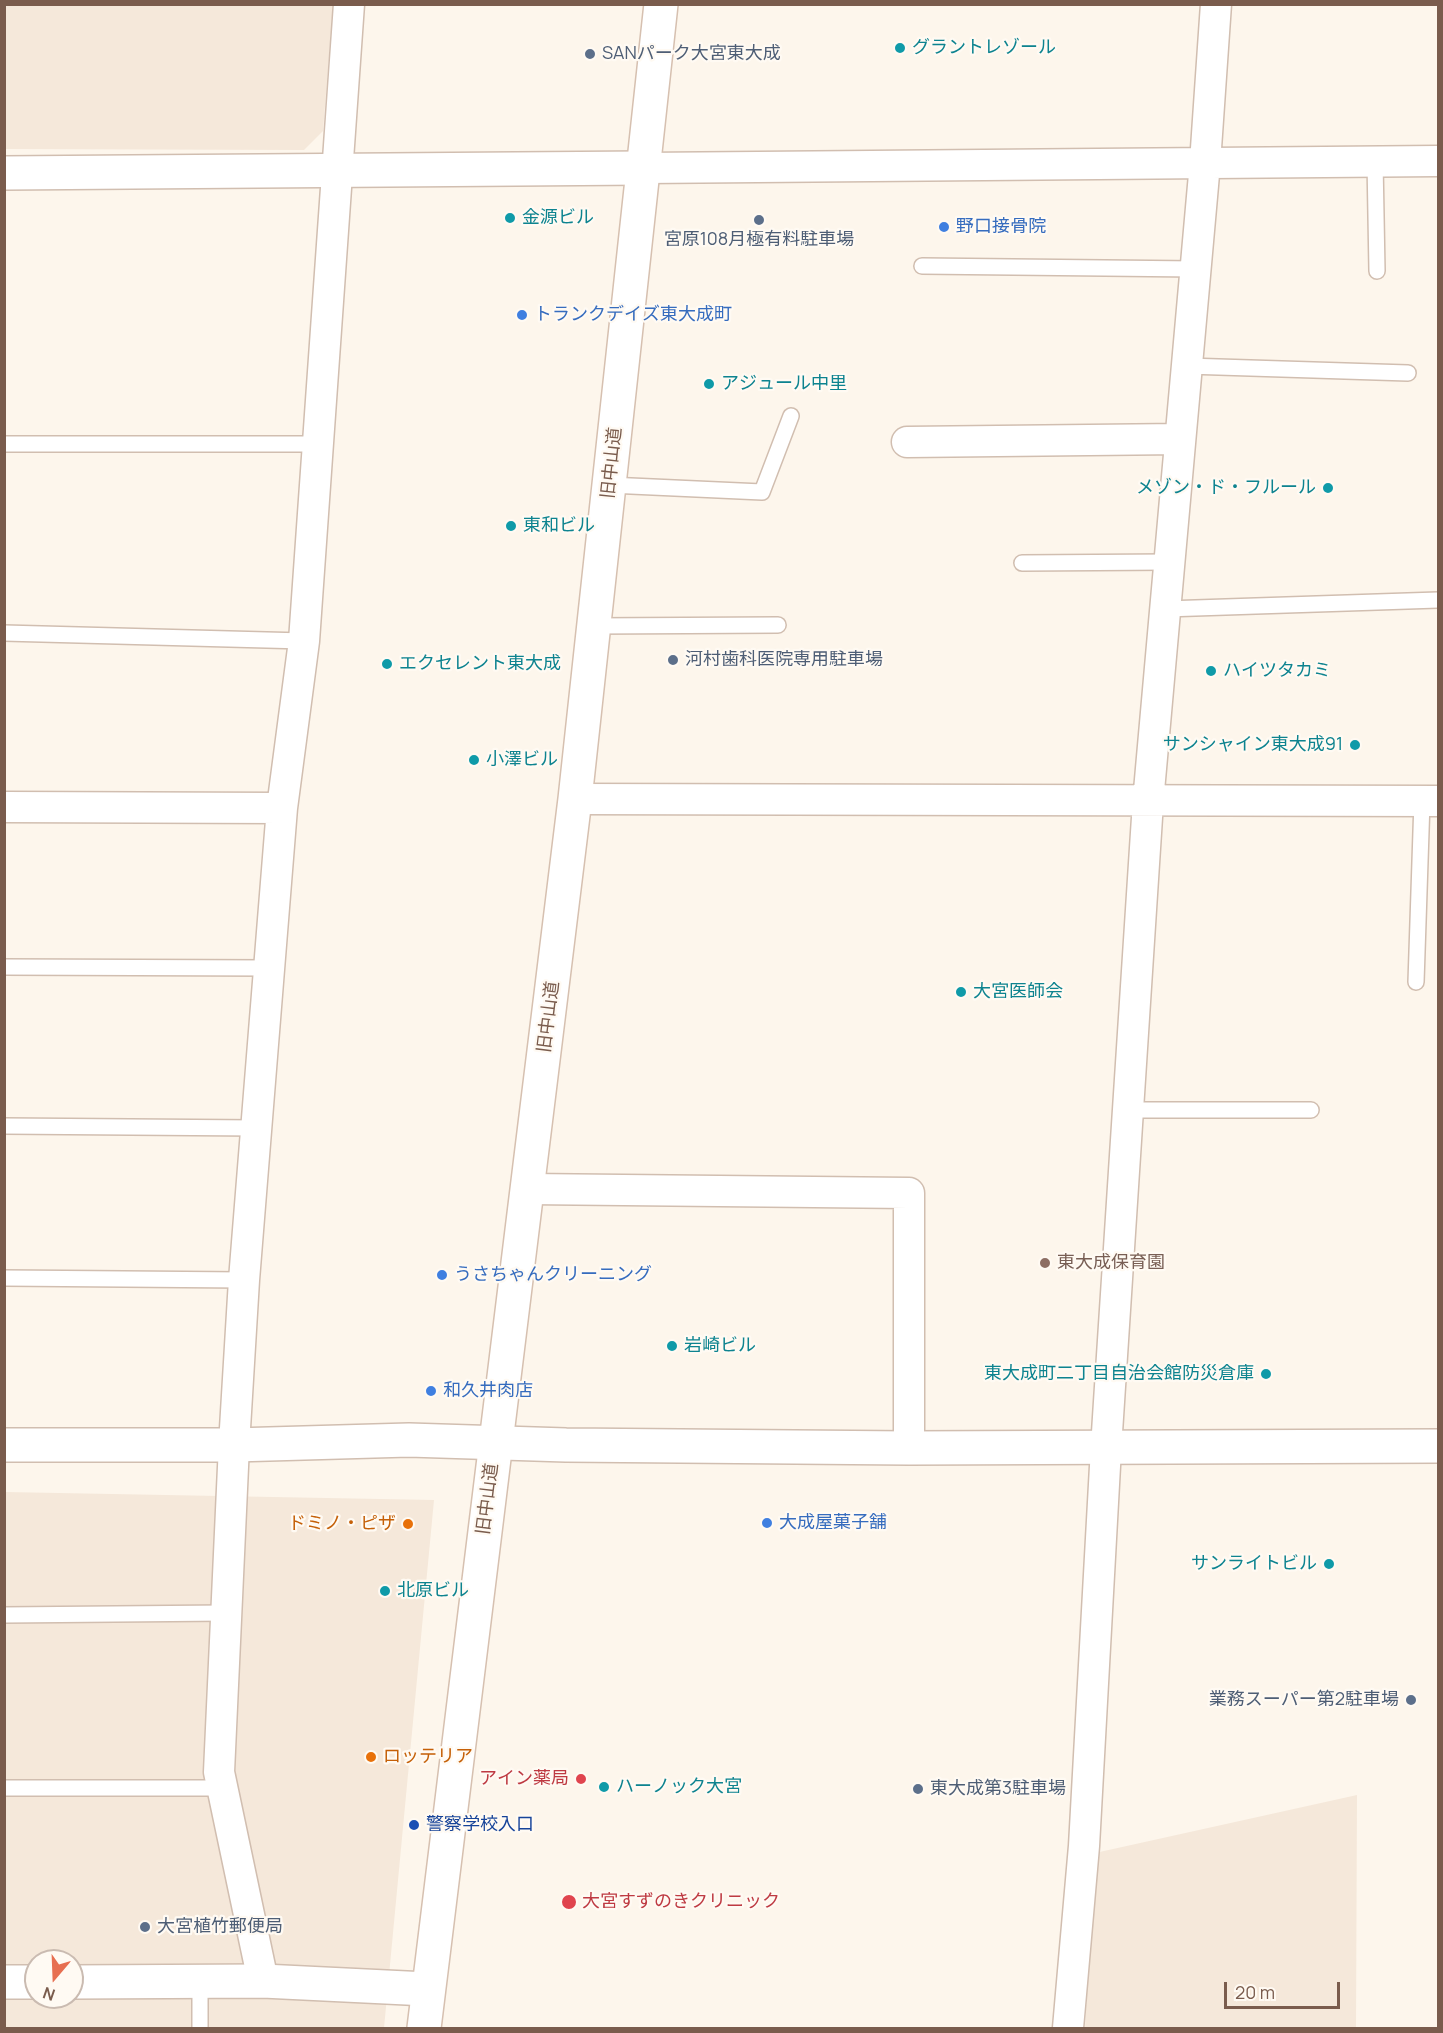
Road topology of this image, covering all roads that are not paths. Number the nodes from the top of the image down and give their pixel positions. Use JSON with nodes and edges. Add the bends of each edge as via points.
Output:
{"nodes":[{"id":1,"x":349,"y":4,"type":"edge"},
{"id":2,"x":661,"y":4,"type":"edge"},
{"id":3,"x":1216,"y":4,"type":"edge"},
{"id":4,"x":1438,"y":161,"type":"edge"},
{"id":5,"x":1375,"y":162,"type":"junction"},
{"id":6,"x":1205,"y":163,"type":"junction"},
{"id":7,"x":644,"y":168,"type":"junction"},
{"id":8,"x":4,"y":172,"type":"edge"},
{"id":9,"x":338,"y":172,"type":"junction"},
{"id":10,"x":922,"y":266,"type":"dead end"},
{"id":11,"x":1196,"y":269,"type":"junction"},
{"id":12,"x":1377,"y":271,"type":"dead end"},
{"id":13,"x":1187,"y":366,"type":"junction"},
{"id":14,"x":1407,"y":373,"type":"dead end"},
{"id":15,"x":791,"y":416,"type":"dead end"},
{"id":16,"x":1180,"y":439,"type":"junction"},
{"id":17,"x":907,"y":442,"type":"dead end"},
{"id":18,"x":4,"y":444,"type":"edge"},
{"id":19,"x":318,"y":444,"type":"junction"},
{"id":20,"x":609,"y":485,"type":"junction"},
{"id":21,"x":1169,"y":562,"type":"junction"},
{"id":22,"x":1022,"y":563,"type":"dead end"},
{"id":23,"x":1438,"y":600,"type":"edge"},
{"id":24,"x":1165,"y":609,"type":"junction"},
{"id":25,"x":778,"y":625,"type":"dead end"},
{"id":26,"x":594,"y":626,"type":"junction"},
{"id":27,"x":4,"y":633,"type":"edge"},
{"id":28,"x":304,"y":641,"type":"junction"},
{"id":29,"x":575,"y":800,"type":"junction"},
{"id":30,"x":1430,"y":801,"type":"edge"},
{"id":31,"x":1148,"y":802,"type":"junction"},
{"id":32,"x":4,"y":807,"type":"edge"},
{"id":33,"x":282,"y":808,"type":"junction"},
{"id":34,"x":4,"y":967,"type":"edge"},
{"id":35,"x":269,"y":968,"type":"junction"},
{"id":36,"x":1416,"y":982,"type":"dead end"},
{"id":37,"x":1128,"y":1110,"type":"junction"},
{"id":38,"x":1311,"y":1110,"type":"dead end"},
{"id":39,"x":4,"y":1126,"type":"edge"},
{"id":40,"x":256,"y":1128,"type":"junction"},
{"id":41,"x":528,"y":1189,"type":"junction"},
{"id":42,"x":4,"y":1278,"type":"edge"},
{"id":43,"x":244,"y":1280,"type":"junction"},
{"id":44,"x":495,"y":1443,"type":"junction"},
{"id":45,"x":4,"y":1445,"type":"edge"},
{"id":46,"x":234,"y":1446,"type":"junction"},
{"id":47,"x":1438,"y":1446,"type":"edge"},
{"id":48,"x":909,"y":1448,"type":"junction"},
{"id":49,"x":1106,"y":1448,"type":"junction"},
{"id":50,"x":226,"y":1613,"type":"junction"},
{"id":51,"x":4,"y":1615,"type":"edge"},
{"id":52,"x":4,"y":1788,"type":"edge"},
{"id":53,"x":223,"y":1788,"type":"junction"},
{"id":54,"x":200,"y":1981,"type":"junction"},
{"id":55,"x":263,"y":1981,"type":"junction"},
{"id":56,"x":4,"y":1982,"type":"edge"},
{"id":57,"x":24,"y":1982,"type":"edge"},
{"id":58,"x":84,"y":1982,"type":"edge"},
{"id":59,"x":428,"y":1989,"type":"junction"},
{"id":60,"x":200,"y":2028,"type":"edge"},
{"id":61,"x":424,"y":2028,"type":"edge"},
{"id":62,"x":1068,"y":2028,"type":"edge"}],
"edges":[{"from":1,"to":9,"type":"street"},
{"from":2,"to":7,"type":"street","name":"旧中山道"},
{"from":3,"to":6,"type":"street"},
{"from":4,"to":5,"type":"street"},
{"from":5,"to":6,"type":"street"},
{"from":5,"to":12,"type":"lane"},
{"from":6,"to":7,"type":"street"},
{"from":6,"to":11,"type":"street"},
{"from":7,"to":9,"type":"street"},
{"from":7,"to":20,"type":"street","name":"旧中山道"},
{"from":8,"to":9,"type":"street"},
{"from":9,"to":19,"type":"street"},
{"from":10,"to":11,"type":"lane"},
{"from":11,"to":13,"type":"street"},
{"from":13,"to":14,"type":"lane"},
{"from":13,"to":16,"type":"street"},
{"from":15,"to":20,"type":"lane","via":[[762,492]]},
{"from":16,"to":17,"type":"street"},
{"from":16,"to":21,"type":"street"},
{"from":18,"to":19,"type":"lane"},
{"from":19,"to":28,"type":"street"},
{"from":20,"to":26,"type":"street","name":"旧中山道"},
{"from":21,"to":22,"type":"lane"},
{"from":21,"to":24,"type":"street"},
{"from":23,"to":24,"type":"lane"},
{"from":24,"to":31,"type":"street"},
{"from":25,"to":26,"type":"lane"},
{"from":26,"to":29,"type":"street","name":"旧中山道"},
{"from":27,"to":28,"type":"lane"},
{"from":28,"to":33,"type":"street"},
{"from":29,"to":31,"type":"street"},
{"from":29,"to":41,"type":"street","name":"旧中山道"},
{"from":30,"to":31,"type":"street"},
{"from":30,"to":36,"type":"lane"},
{"from":31,"to":37,"type":"street"},
{"from":32,"to":33,"type":"street"},
{"from":33,"to":35,"type":"street"},
{"from":34,"to":35,"type":"lane"},
{"from":35,"to":40,"type":"street"},
{"from":37,"to":38,"type":"lane"},
{"from":37,"to":49,"type":"street"},
{"from":39,"to":40,"type":"lane"},
{"from":40,"to":43,"type":"street"},
{"from":41,"to":44,"type":"street","name":"旧中山道"},
{"from":41,"to":48,"type":"street","via":[[909,1193]]},
{"from":42,"to":43,"type":"lane"},
{"from":43,"to":46,"type":"street"},
{"from":44,"to":46,"type":"street","via":[[409,1440]]},
{"from":44,"to":48,"type":"street"},
{"from":44,"to":59,"type":"street","name":"旧中山道"},
{"from":45,"to":46,"type":"street"},
{"from":46,"to":50,"type":"street"},
{"from":47,"to":49,"type":"street"},
{"from":48,"to":49,"type":"street"},
{"from":49,"to":62,"type":"street","via":[[1084,1846]]},
{"from":50,"to":51,"type":"lane"},
{"from":50,"to":53,"type":"street","via":[[219,1772]]},
{"from":52,"to":53,"type":"lane"},
{"from":53,"to":55,"type":"street"},
{"from":54,"to":55,"type":"street"},
{"from":54,"to":58,"type":"street"},
{"from":54,"to":60,"type":"lane"},
{"from":55,"to":59,"type":"street"},
{"from":56,"to":57,"type":"street"},
{"from":59,"to":61,"type":"street","name":"旧中山道"}]}
